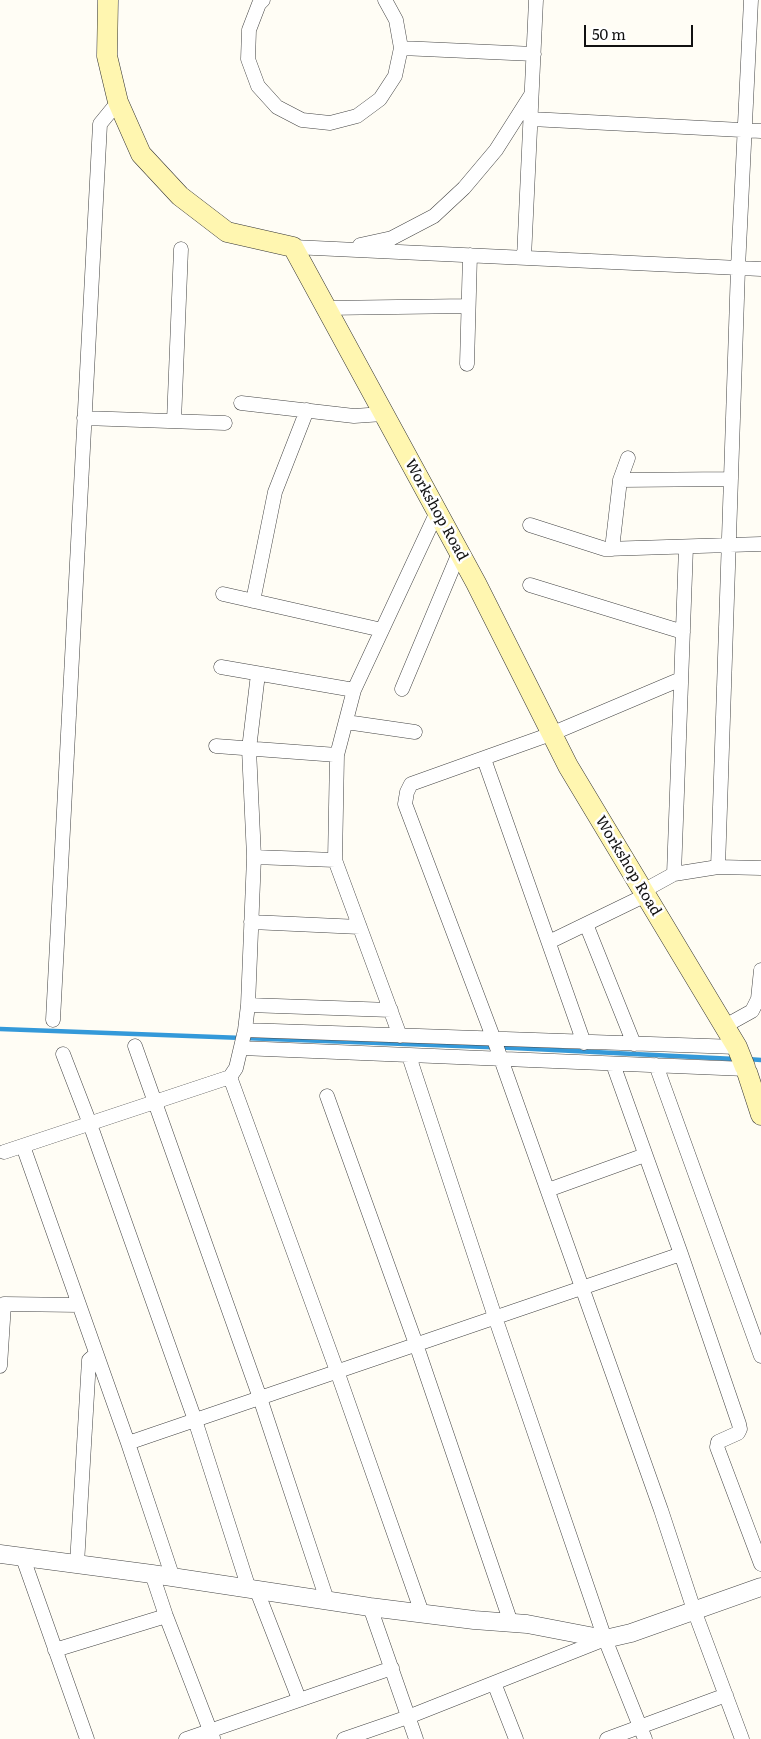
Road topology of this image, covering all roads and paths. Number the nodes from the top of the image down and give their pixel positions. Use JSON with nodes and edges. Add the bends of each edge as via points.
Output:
{"nodes":[{"id":1,"x":108,"y":0,"type":"edge"},
{"id":2,"x":117,"y":0,"type":"edge"},
{"id":3,"x":264,"y":0,"type":"edge"},
{"id":4,"x":385,"y":0,"type":"edge"},
{"id":5,"x":526,"y":0,"type":"edge"},
{"id":6,"x":536,"y":0,"type":"edge"},
{"id":7,"x":751,"y":0,"type":"edge"},
{"id":8,"x":535,"y":22,"type":"junction"},
{"id":9,"x":108,"y":27,"type":"junction"},
{"id":10,"x":401,"y":48,"type":"junction"},
{"id":11,"x":534,"y":54,"type":"junction"},
{"id":12,"x":532,"y":94,"type":"junction"},
{"id":13,"x":118,"y":102,"type":"junction"},
{"id":14,"x":531,"y":119,"type":"junction"},
{"id":15,"x":745,"y":130,"type":"junction"},
{"id":16,"x":761,"y":131,"type":"edge"},
{"id":17,"x":293,"y":247,"type":"junction"},
{"id":18,"x":181,"y":249,"type":"dead end"},
{"id":19,"x":345,"y":249,"type":"junction"},
{"id":20,"x":470,"y":255,"type":"junction"},
{"id":21,"x":524,"y":258,"type":"junction"},
{"id":22,"x":738,"y":268,"type":"junction"},
{"id":23,"x":761,"y":269,"type":"edge"},
{"id":24,"x":468,"y":306,"type":"junction"},
{"id":25,"x":325,"y":308,"type":"junction"},
{"id":26,"x":467,"y":364,"type":"dead end"},
{"id":27,"x":241,"y":403,"type":"dead end"},
{"id":28,"x":307,"y":410,"type":"junction"},
{"id":29,"x":383,"y":414,"type":"junction"},
{"id":30,"x":84,"y":418,"type":"junction"},
{"id":31,"x":174,"y":421,"type":"junction"},
{"id":32,"x":225,"y":423,"type":"dead end"},
{"id":33,"x":628,"y":458,"type":"dead end"},
{"id":34,"x":731,"y":479,"type":"junction"},
{"id":35,"x":620,"y":480,"type":"junction"},
{"id":36,"x":437,"y":512,"type":"junction"},
{"id":37,"x":530,"y":525,"type":"dead end"},
{"id":38,"x":761,"y":544,"type":"edge"},
{"id":39,"x":729,"y":545,"type":"junction"},
{"id":40,"x":686,"y":547,"type":"junction"},
{"id":41,"x":612,"y":549,"type":"junction"},
{"id":42,"x":460,"y":553,"type":"junction"},
{"id":43,"x":530,"y":585,"type":"dead end"},
{"id":44,"x":223,"y":594,"type":"dead end"},
{"id":45,"x":254,"y":601,"type":"junction"},
{"id":46,"x":382,"y":630,"type":"junction"},
{"id":47,"x":683,"y":632,"type":"junction"},
{"id":48,"x":221,"y":667,"type":"dead end"},
{"id":49,"x":258,"y":674,"type":"junction"},
{"id":50,"x":681,"y":680,"type":"junction"},
{"id":51,"x":402,"y":689,"type":"dead end"},
{"id":52,"x":354,"y":690,"type":"junction"},
{"id":53,"x":346,"y":722,"type":"junction"},
{"id":54,"x":415,"y":732,"type":"dead end"},
{"id":55,"x":551,"y":734,"type":"junction"},
{"id":56,"x":216,"y":746,"type":"dead end"},
{"id":57,"x":249,"y":749,"type":"junction"},
{"id":58,"x":337,"y":755,"type":"junction"},
{"id":59,"x":484,"y":759,"type":"junction"},
{"id":60,"x":254,"y":857,"type":"junction"},
{"id":61,"x":335,"y":860,"type":"junction"},
{"id":62,"x":718,"y":867,"type":"junction"},
{"id":63,"x":761,"y":868,"type":"edge"},
{"id":64,"x":674,"y":874,"type":"junction"},
{"id":65,"x":644,"y":893,"type":"junction"},
{"id":66,"x":252,"y":922,"type":"junction"},
{"id":67,"x":586,"y":924,"type":"junction"},
{"id":68,"x":360,"y":927,"type":"junction"},
{"id":69,"x":548,"y":942,"type":"junction"},
{"id":70,"x":761,"y":970,"type":"edge"},
{"id":71,"x":248,"y":1005,"type":"junction"},
{"id":72,"x":390,"y":1010,"type":"junction"},
{"id":73,"x":53,"y":1020,"type":"dead end"},
{"id":74,"x":725,"y":1026,"type":"junction"},
{"id":75,"x":400,"y":1036,"type":"junction"},
{"id":76,"x":243,"y":1039,"type":"junction"},
{"id":77,"x":584,"y":1042,"type":"junction"},
{"id":78,"x":634,"y":1044,"type":"junction"},
{"id":79,"x":135,"y":1046,"type":"dead end"},
{"id":80,"x":498,"y":1049,"type":"junction"},
{"id":81,"x":63,"y":1054,"type":"dead end"},
{"id":82,"x":409,"y":1056,"type":"junction"},
{"id":83,"x":743,"y":1062,"type":"junction"},
{"id":84,"x":613,"y":1064,"type":"junction"},
{"id":85,"x":656,"y":1065,"type":"junction"},
{"id":86,"x":230,"y":1077,"type":"junction"},
{"id":87,"x":761,"y":1092,"type":"edge"},
{"id":88,"x":327,"y":1096,"type":"dead end"},
{"id":89,"x":154,"y":1102,"type":"junction"},
{"id":90,"x":761,"y":1115,"type":"edge"},
{"id":91,"x":90,"y":1124,"type":"junction"},
{"id":92,"x":23,"y":1146,"type":"junction"},
{"id":93,"x":4,"y":1152,"type":"dead end"},
{"id":94,"x":645,"y":1155,"type":"junction"},
{"id":95,"x":548,"y":1190,"type":"junction"},
{"id":96,"x":681,"y":1254,"type":"junction"},
{"id":97,"x":583,"y":1287,"type":"junction"},
{"id":98,"x":79,"y":1305,"type":"junction"},
{"id":99,"x":495,"y":1317,"type":"junction"},
{"id":100,"x":416,"y":1344,"type":"junction"},
{"id":101,"x":96,"y":1354,"type":"junction"},
{"id":102,"x":761,"y":1356,"type":"edge"},
{"id":103,"x":0,"y":1366,"type":"edge"},
{"id":104,"x":337,"y":1371,"type":"junction"},
{"id":105,"x":260,"y":1398,"type":"junction"},
{"id":106,"x":195,"y":1420,"type":"junction"},
{"id":107,"x":128,"y":1443,"type":"junction"},
{"id":108,"x":0,"y":1554,"type":"edge"},
{"id":109,"x":23,"y":1558,"type":"junction"},
{"id":110,"x":77,"y":1564,"type":"junction"},
{"id":111,"x":761,"y":1564,"type":"edge"},
{"id":112,"x":152,"y":1574,"type":"junction"},
{"id":113,"x":173,"y":1578,"type":"junction"},
{"id":114,"x":761,"y":1587,"type":"edge"},
{"id":115,"x":253,"y":1590,"type":"junction"},
{"id":116,"x":328,"y":1600,"type":"junction"},
{"id":117,"x":370,"y":1607,"type":"junction"},
{"id":118,"x":694,"y":1610,"type":"junction"},
{"id":119,"x":422,"y":1613,"type":"junction"},
{"id":120,"x":166,"y":1616,"type":"junction"},
{"id":121,"x":511,"y":1623,"type":"junction"},
{"id":122,"x":605,"y":1639,"type":"junction"},
{"id":123,"x":55,"y":1650,"type":"junction"},
{"id":124,"x":392,"y":1668,"type":"junction"},
{"id":125,"x":494,"y":1683,"type":"junction"},
{"id":126,"x":726,"y":1695,"type":"junction"},
{"id":127,"x":299,"y":1700,"type":"junction"},
{"id":128,"x":408,"y":1717,"type":"junction"},
{"id":129,"x":643,"y":1732,"type":"edge"},
{"id":130,"x":212,"y":1735,"type":"edge"},
{"id":131,"x":87,"y":1739,"type":"edge"},
{"id":132,"x":186,"y":1739,"type":"edge"},
{"id":133,"x":344,"y":1739,"type":"edge"},
{"id":134,"x":416,"y":1739,"type":"edge"},
{"id":135,"x":516,"y":1739,"type":"edge"},
{"id":136,"x":607,"y":1739,"type":"edge"},
{"id":137,"x":742,"y":1739,"type":"edge"}],
"edges":[{"from":1,"to":9,"type":"main road"},
{"from":2,"to":9,"type":"street"},
{"from":3,"to":10,"type":"street","via":[[259,4],[249,30],[248,59],[258,86],[277,107],[302,120],[330,123],[357,116],[380,99],[395,76]]},
{"from":4,"to":10,"type":"street","via":[[396,20]]},
{"from":5,"to":8,"type":"street"},
{"from":6,"to":8,"type":"street"},
{"from":7,"to":15,"type":"street"},
{"from":8,"to":11,"type":"street"},
{"from":9,"to":13,"type":"main road","via":[[107,56]]},
{"from":10,"to":11,"type":"street"},
{"from":11,"to":12,"type":"street"},
{"from":12,"to":14,"type":"street"},
{"from":12,"to":19,"type":"street","via":[[496,150],[464,188],[434,216],[392,238]]},
{"from":13,"to":17,"type":"main road","via":[[140,154],[180,196],[228,232]]},
{"from":13,"to":30,"type":"street","via":[[100,124]]},
{"from":14,"to":15,"type":"street"},
{"from":14,"to":21,"type":"street"},
{"from":15,"to":16,"type":"street"},
{"from":15,"to":22,"type":"street"},
{"from":17,"to":19,"type":"street"},
{"from":17,"to":25,"type":"main road","name":"Workshop Road"},
{"from":18,"to":31,"type":"street"},
{"from":19,"to":20,"type":"street"},
{"from":20,"to":21,"type":"street"},
{"from":20,"to":24,"type":"street"},
{"from":21,"to":22,"type":"street"},
{"from":22,"to":23,"type":"street"},
{"from":22,"to":34,"type":"street"},
{"from":24,"to":25,"type":"street"},
{"from":24,"to":26,"type":"street"},
{"from":25,"to":29,"type":"main road","name":"Workshop Road"},
{"from":27,"to":28,"type":"street"},
{"from":28,"to":29,"type":"street","via":[[354,416]]},
{"from":28,"to":45,"type":"street","via":[[275,492]]},
{"from":29,"to":36,"type":"main road","name":"Workshop Road"},
{"from":30,"to":31,"type":"street"},
{"from":30,"to":73,"type":"street"},
{"from":31,"to":32,"type":"street"},
{"from":33,"to":35,"type":"street"},
{"from":34,"to":35,"type":"street"},
{"from":34,"to":39,"type":"street"},
{"from":35,"to":41,"type":"street"},
{"from":36,"to":42,"type":"main road","name":"Workshop Road"},
{"from":36,"to":46,"type":"street"},
{"from":37,"to":41,"type":"street"},
{"from":38,"to":39,"type":"street"},
{"from":39,"to":40,"type":"street"},
{"from":39,"to":62,"type":"street"},
{"from":40,"to":41,"type":"street"},
{"from":40,"to":47,"type":"street"},
{"from":42,"to":51,"type":"street"},
{"from":42,"to":55,"type":"main road","name":"Workshop Road"},
{"from":43,"to":47,"type":"street"},
{"from":44,"to":45,"type":"street"},
{"from":45,"to":46,"type":"street"},
{"from":46,"to":52,"type":"street"},
{"from":47,"to":50,"type":"street"},
{"from":48,"to":49,"type":"street"},
{"from":49,"to":52,"type":"street"},
{"from":49,"to":57,"type":"street"},
{"from":50,"to":55,"type":"street"},
{"from":50,"to":64,"type":"street"},
{"from":52,"to":53,"type":"street"},
{"from":53,"to":54,"type":"street"},
{"from":53,"to":58,"type":"street"},
{"from":55,"to":59,"type":"street"},
{"from":55,"to":65,"type":"main road","name":"Workshop Road"},
{"from":56,"to":57,"type":"street"},
{"from":57,"to":58,"type":"street"},
{"from":57,"to":60,"type":"street"},
{"from":58,"to":61,"type":"street"},
{"from":59,"to":69,"type":"street"},
{"from":59,"to":80,"type":"street","via":[[411,784],[405,804]]},
{"from":60,"to":61,"type":"street"},
{"from":60,"to":66,"type":"street"},
{"from":61,"to":68,"type":"street"},
{"from":62,"to":63,"type":"street"},
{"from":62,"to":64,"type":"street"},
{"from":64,"to":65,"type":"street"},
{"from":65,"to":67,"type":"street"},
{"from":65,"to":74,"type":"main road","name":"Workshop Road"},
{"from":66,"to":68,"type":"street"},
{"from":66,"to":71,"type":"street"},
{"from":67,"to":69,"type":"street"},
{"from":67,"to":78,"type":"street"},
{"from":68,"to":72,"type":"street"},
{"from":69,"to":77,"type":"street"},
{"from":70,"to":74,"type":"street","via":[[758,999],[752,1010]]},
{"from":71,"to":72,"type":"street"},
{"from":71,"to":76,"type":"street"},
{"from":72,"to":75,"type":"street"},
{"from":74,"to":83,"type":"main road","name":"Workshop Road"},
{"from":75,"to":76,"type":"street"},
{"from":75,"to":80,"type":"street"},
{"from":76,"to":82,"type":"street"},
{"from":76,"to":86,"type":"street","via":[[236,1068]]},
{"from":77,"to":78,"type":"street"},
{"from":77,"to":80,"type":"street"},
{"from":78,"to":83,"type":"street"},
{"from":79,"to":89,"type":"street"},
{"from":80,"to":82,"type":"street"},
{"from":80,"to":84,"type":"street"},
{"from":80,"to":95,"type":"street"},
{"from":81,"to":91,"type":"street"},
{"from":82,"to":99,"type":"street"},
{"from":83,"to":85,"type":"street"},
{"from":83,"to":87,"type":"main road","name":"Workshop Road"},
{"from":83,"to":90,"type":"main road","name":"Workshop Road"},
{"from":84,"to":85,"type":"street"},
{"from":84,"to":94,"type":"street"},
{"from":85,"to":102,"type":"street"},
{"from":86,"to":89,"type":"street"},
{"from":86,"to":104,"type":"street"},
{"from":88,"to":100,"type":"street"},
{"from":89,"to":91,"type":"street"},
{"from":89,"to":105,"type":"street"},
{"from":91,"to":92,"type":"street"},
{"from":91,"to":106,"type":"street"},
{"from":92,"to":93,"type":"street"},
{"from":92,"to":98,"type":"street"},
{"from":94,"to":95,"type":"street"},
{"from":94,"to":96,"type":"street"},
{"from":95,"to":97,"type":"street"},
{"from":96,"to":97,"type":"street"},
{"from":96,"to":111,"type":"street","via":[[739,1424],[738,1433],[718,1442],[718,1453]]},
{"from":97,"to":99,"type":"street"},
{"from":97,"to":118,"type":"street"},
{"from":98,"to":101,"type":"street"},
{"from":98,"to":103,"type":"street","via":[[4,1304]]},
{"from":99,"to":100,"type":"street"},
{"from":99,"to":122,"type":"street"},
{"from":100,"to":104,"type":"street"},
{"from":100,"to":121,"type":"street"},
{"from":101,"to":107,"type":"street"},
{"from":101,"to":110,"type":"street","via":[[89,1360]]},
{"from":104,"to":105,"type":"street"},
{"from":104,"to":119,"type":"street"},
{"from":105,"to":106,"type":"street"},
{"from":105,"to":116,"type":"street"},
{"from":106,"to":107,"type":"street"},
{"from":106,"to":115,"type":"street"},
{"from":107,"to":113,"type":"street"},
{"from":108,"to":109,"type":"street"},
{"from":109,"to":110,"type":"street"},
{"from":109,"to":123,"type":"street"},
{"from":110,"to":112,"type":"street"},
{"from":112,"to":113,"type":"street"},
{"from":112,"to":120,"type":"street"},
{"from":113,"to":115,"type":"street"},
{"from":114,"to":118,"type":"street"},
{"from":115,"to":116,"type":"street"},
{"from":115,"to":127,"type":"street"},
{"from":116,"to":117,"type":"street"},
{"from":117,"to":119,"type":"street"},
{"from":117,"to":124,"type":"street"},
{"from":118,"to":122,"type":"street","via":[[632,1633]]},
{"from":118,"to":126,"type":"street"},
{"from":119,"to":121,"type":"street"},
{"from":120,"to":123,"type":"street"},
{"from":120,"to":130,"type":"street"},
{"from":121,"to":122,"type":"street"},
{"from":122,"to":125,"type":"street"},
{"from":122,"to":129,"type":"street"},
{"from":123,"to":131,"type":"street"},
{"from":124,"to":127,"type":"street"},
{"from":124,"to":128,"type":"street"},
{"from":125,"to":128,"type":"street"},
{"from":125,"to":135,"type":"street"},
{"from":126,"to":129,"type":"street"},
{"from":126,"to":137,"type":"street"},
{"from":127,"to":130,"type":"street"},
{"from":128,"to":133,"type":"street"},
{"from":128,"to":134,"type":"street"},
{"from":129,"to":136,"type":"street"},
{"from":130,"to":132,"type":"street"}]}
